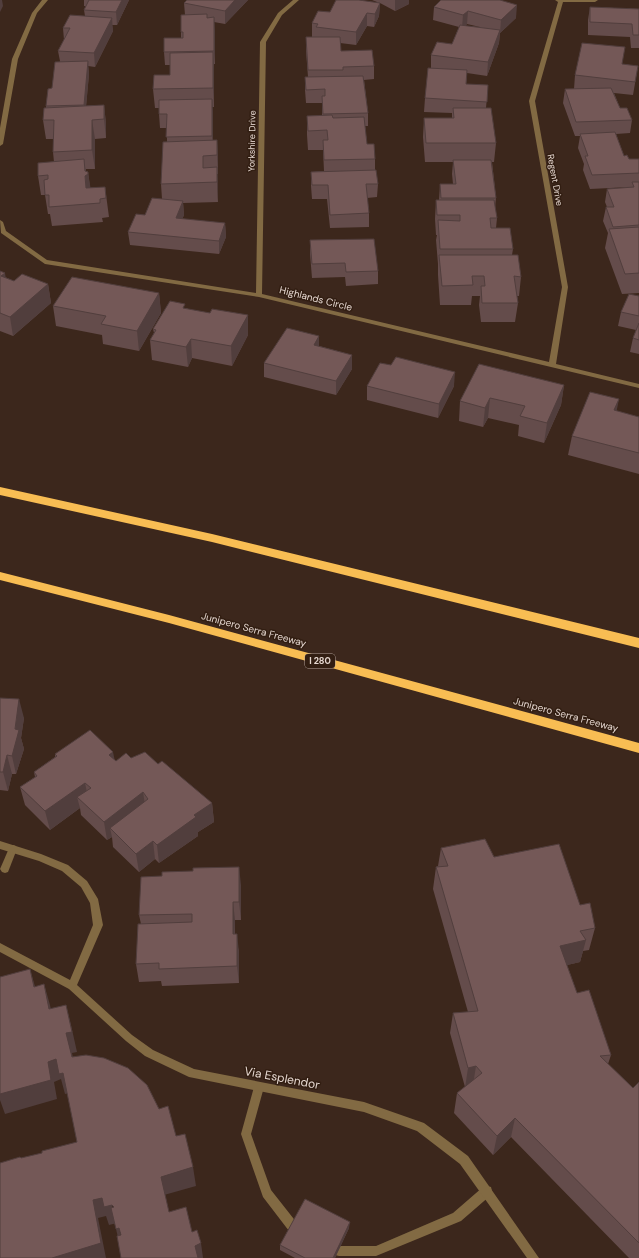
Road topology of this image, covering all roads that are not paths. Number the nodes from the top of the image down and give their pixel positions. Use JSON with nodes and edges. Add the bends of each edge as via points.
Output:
{"nodes":[{"id":1,"x":45,"y":0,"type":"edge"},
{"id":2,"x":296,"y":0,"type":"edge"},
{"id":3,"x":560,"y":0,"type":"edge"},
{"id":4,"x":595,"y":0,"type":"edge"},
{"id":5,"x":0,"y":144,"type":"edge"},
{"id":6,"x":0,"y":222,"type":"edge"},
{"id":7,"x":259,"y":295,"type":"junction"},
{"id":8,"x":552,"y":366,"type":"junction"},
{"id":9,"x":639,"y":386,"type":"edge"},
{"id":10,"x":0,"y":491,"type":"edge"},
{"id":11,"x":0,"y":576,"type":"edge"},
{"id":12,"x":639,"y":643,"type":"edge"},
{"id":13,"x":639,"y":748,"type":"edge"},
{"id":14,"x":0,"y":845,"type":"edge"},
{"id":15,"x":14,"y":849,"type":"junction"},
{"id":16,"x":5,"y":869,"type":"dead end"},
{"id":17,"x":0,"y":947,"type":"edge"},
{"id":18,"x":72,"y":986,"type":"junction"},
{"id":19,"x":260,"y":1087,"type":"junction"},
{"id":20,"x":487,"y":1191,"type":"junction"},
{"id":21,"x":293,"y":1227,"type":"edge"},
{"id":22,"x":339,"y":1251,"type":"edge"},
{"id":23,"x":534,"y":1258,"type":"edge"}],
"edges":[{"from":1,"to":5,"type":"street","via":[[35,13],[15,59]]},
{"from":2,"to":7,"type":"street","name":"Yorkshire Drive","via":[[280,14],[263,42]]},
{"from":3,"to":4,"type":"street"},
{"from":3,"to":8,"type":"street","name":"Regent Drive","via":[[532,101],[565,287]]},
{"from":6,"to":7,"type":"street","name":"Highlands Circle","via":[[3,232],[45,262]]},
{"from":7,"to":8,"type":"street","name":"Highlands Circle"},
{"from":8,"to":9,"type":"street","name":"Highlands Circle"},
{"from":10,"to":12,"type":"highway","via":[[212,538]]},
{"from":11,"to":13,"type":"highway","name":"Junipero Serra Freeway","number":"I 280","via":[[169,619]]},
{"from":14,"to":15,"type":"street"},
{"from":15,"to":16,"type":"street"},
{"from":15,"to":18,"type":"street","via":[[64,868],[84,884],[95,902],[98,924]]},
{"from":17,"to":18,"type":"street","name":"Via Esplendor"},
{"from":18,"to":19,"type":"street","name":"Via Esplendor","via":[[149,1053],[193,1074]]},
{"from":19,"to":20,"type":"street","name":"Via Esplendor","via":[[364,1106],[420,1127],[464,1160]]},
{"from":19,"to":21,"type":"street","via":[[246,1134],[267,1193]]},
{"from":20,"to":22,"type":"street","via":[[457,1217],[376,1251]]},
{"from":20,"to":23,"type":"street","name":"Via Esplendor"}]}
